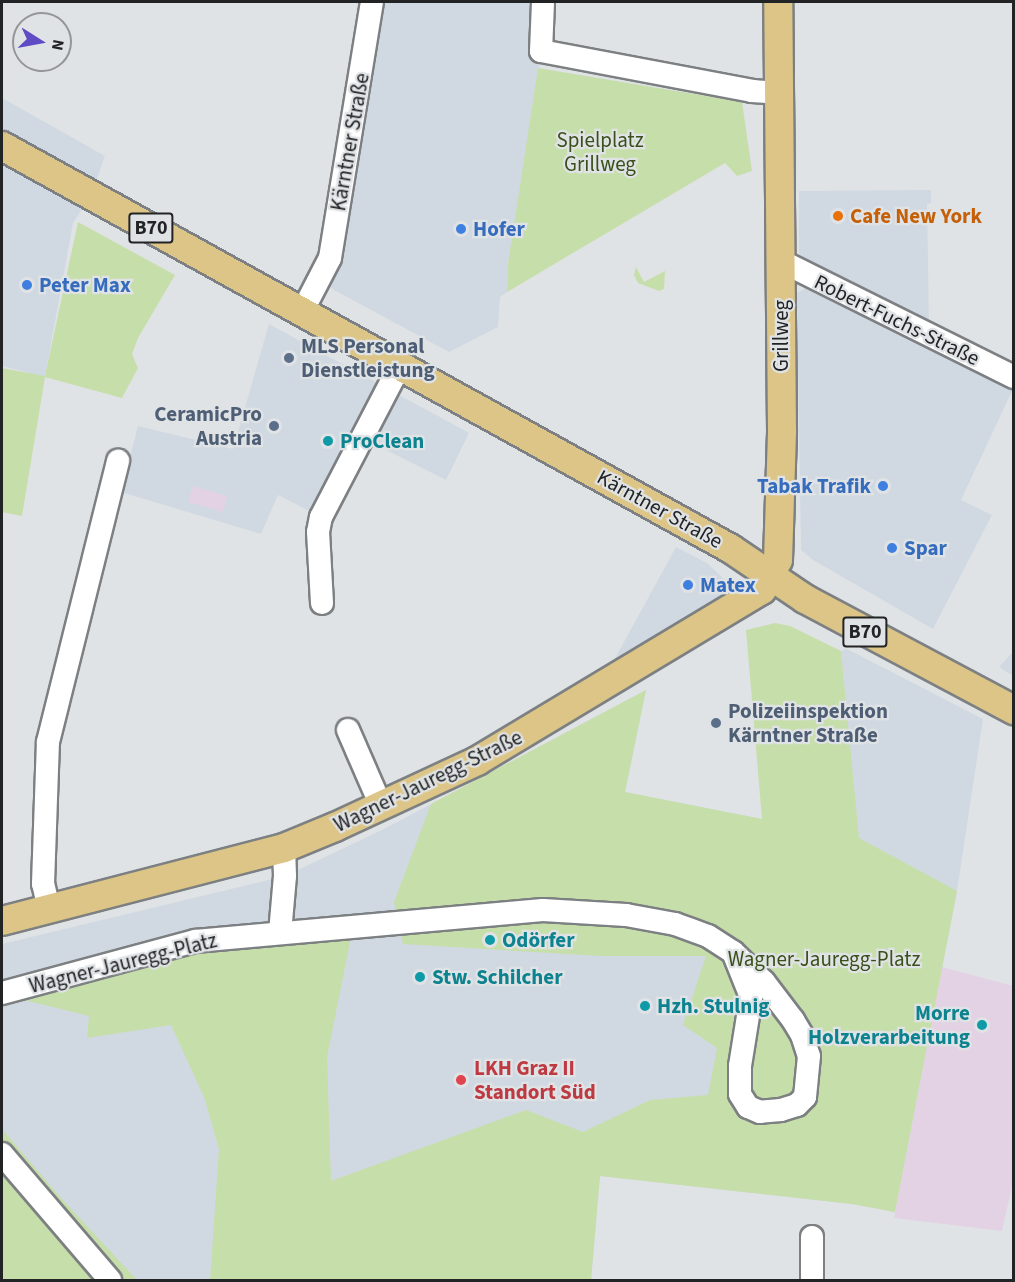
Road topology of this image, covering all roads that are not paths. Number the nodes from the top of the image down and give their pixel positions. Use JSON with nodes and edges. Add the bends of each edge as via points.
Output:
{"nodes":[{"id":1,"x":372,"y":2,"type":"edge"},
{"id":2,"x":543,"y":2,"type":"edge"},
{"id":3,"x":778,"y":2,"type":"edge"},
{"id":4,"x":779,"y":93,"type":"junction"},
{"id":5,"x":2,"y":146,"type":"edge"},
{"id":6,"x":781,"y":261,"type":"junction"},
{"id":7,"x":303,"y":312,"type":"junction"},
{"id":8,"x":399,"y":366,"type":"junction"},
{"id":9,"x":1014,"y":377,"type":"edge"},
{"id":10,"x":118,"y":461,"type":"dead end"},
{"id":11,"x":769,"y":576,"type":"junction"},
{"id":12,"x":322,"y":603,"type":"dead end"},
{"id":13,"x":1014,"y":710,"type":"edge"},
{"id":14,"x":348,"y":730,"type":"dead end"},
{"id":15,"x":381,"y":806,"type":"junction"},
{"id":16,"x":284,"y":848,"type":"junction"},
{"id":17,"x":49,"y":909,"type":"junction"},
{"id":18,"x":2,"y":921,"type":"edge"},
{"id":19,"x":280,"y":933,"type":"junction"},
{"id":20,"x":733,"y":952,"type":"junction"},
{"id":21,"x":2,"y":993,"type":"edge"},
{"id":22,"x":2,"y":1154,"type":"edge"},
{"id":23,"x":812,"y":1237,"type":"dead end"},
{"id":24,"x":110,"y":1281,"type":"edge"},
{"id":25,"x":812,"y":1281,"type":"edge"}],
"edges":[{"from":1,"to":7,"type":"street","name":"Kärntner Straße","via":[[330,258]]},
{"from":2,"to":4,"type":"street","via":[[540,51]]},
{"from":3,"to":4,"type":"main road","name":"Grillweg"},
{"from":4,"to":6,"type":"main road","name":"Grillweg"},
{"from":5,"to":7,"type":"main road","name":"Kärntner Straße","number":"B70"},
{"from":6,"to":9,"type":"street","name":"Robert-Fuchs-Straße"},
{"from":6,"to":11,"type":"main road","name":"Grillweg","via":[[778,560]]},
{"from":7,"to":8,"type":"main road","name":"Kärntner Straße","number":"B70"},
{"from":8,"to":11,"type":"main road","name":"Kärntner Straße","number":"B70","via":[[731,549]]},
{"from":8,"to":12,"type":"street","via":[[321,517],[318,531]]},
{"from":10,"to":17,"type":"street","via":[[48,742],[43,884]]},
{"from":11,"to":13,"type":"main road","name":"Kärntner Straße","number":"B70","via":[[851,625]]},
{"from":11,"to":15,"type":"main road","name":"Wagner-Jauregg-Straße","via":[[762,590],[746,602],[598,691],[477,760]]},
{"from":14,"to":15,"type":"street"},
{"from":15,"to":16,"type":"main road","name":"Wagner-Jauregg-Straße"},
{"from":16,"to":17,"type":"main road","name":"Wagner-Jauregg-Straße"},
{"from":16,"to":19,"type":"street"},
{"from":17,"to":18,"type":"main road","name":"Wagner-Jauregg-Straße"},
{"from":19,"to":20,"type":"street","name":"Wagner-Jauregg-Platz","via":[[543,910],[597,911],[675,924],[708,936]]},
{"from":19,"to":21,"type":"street","name":"Wagner-Jauregg-Platz","via":[[195,941]]},
{"from":20,"to":20,"type":"street","name":"Wagner-Jauregg-Platz","via":[[751,997],[740,1066],[740,1094],[748,1107],[760,1112],[797,1105],[805,1097],[808,1056],[802,1035],[764,982]]},
{"from":22,"to":24,"type":"street"},
{"from":23,"to":25,"type":"street"}]}
